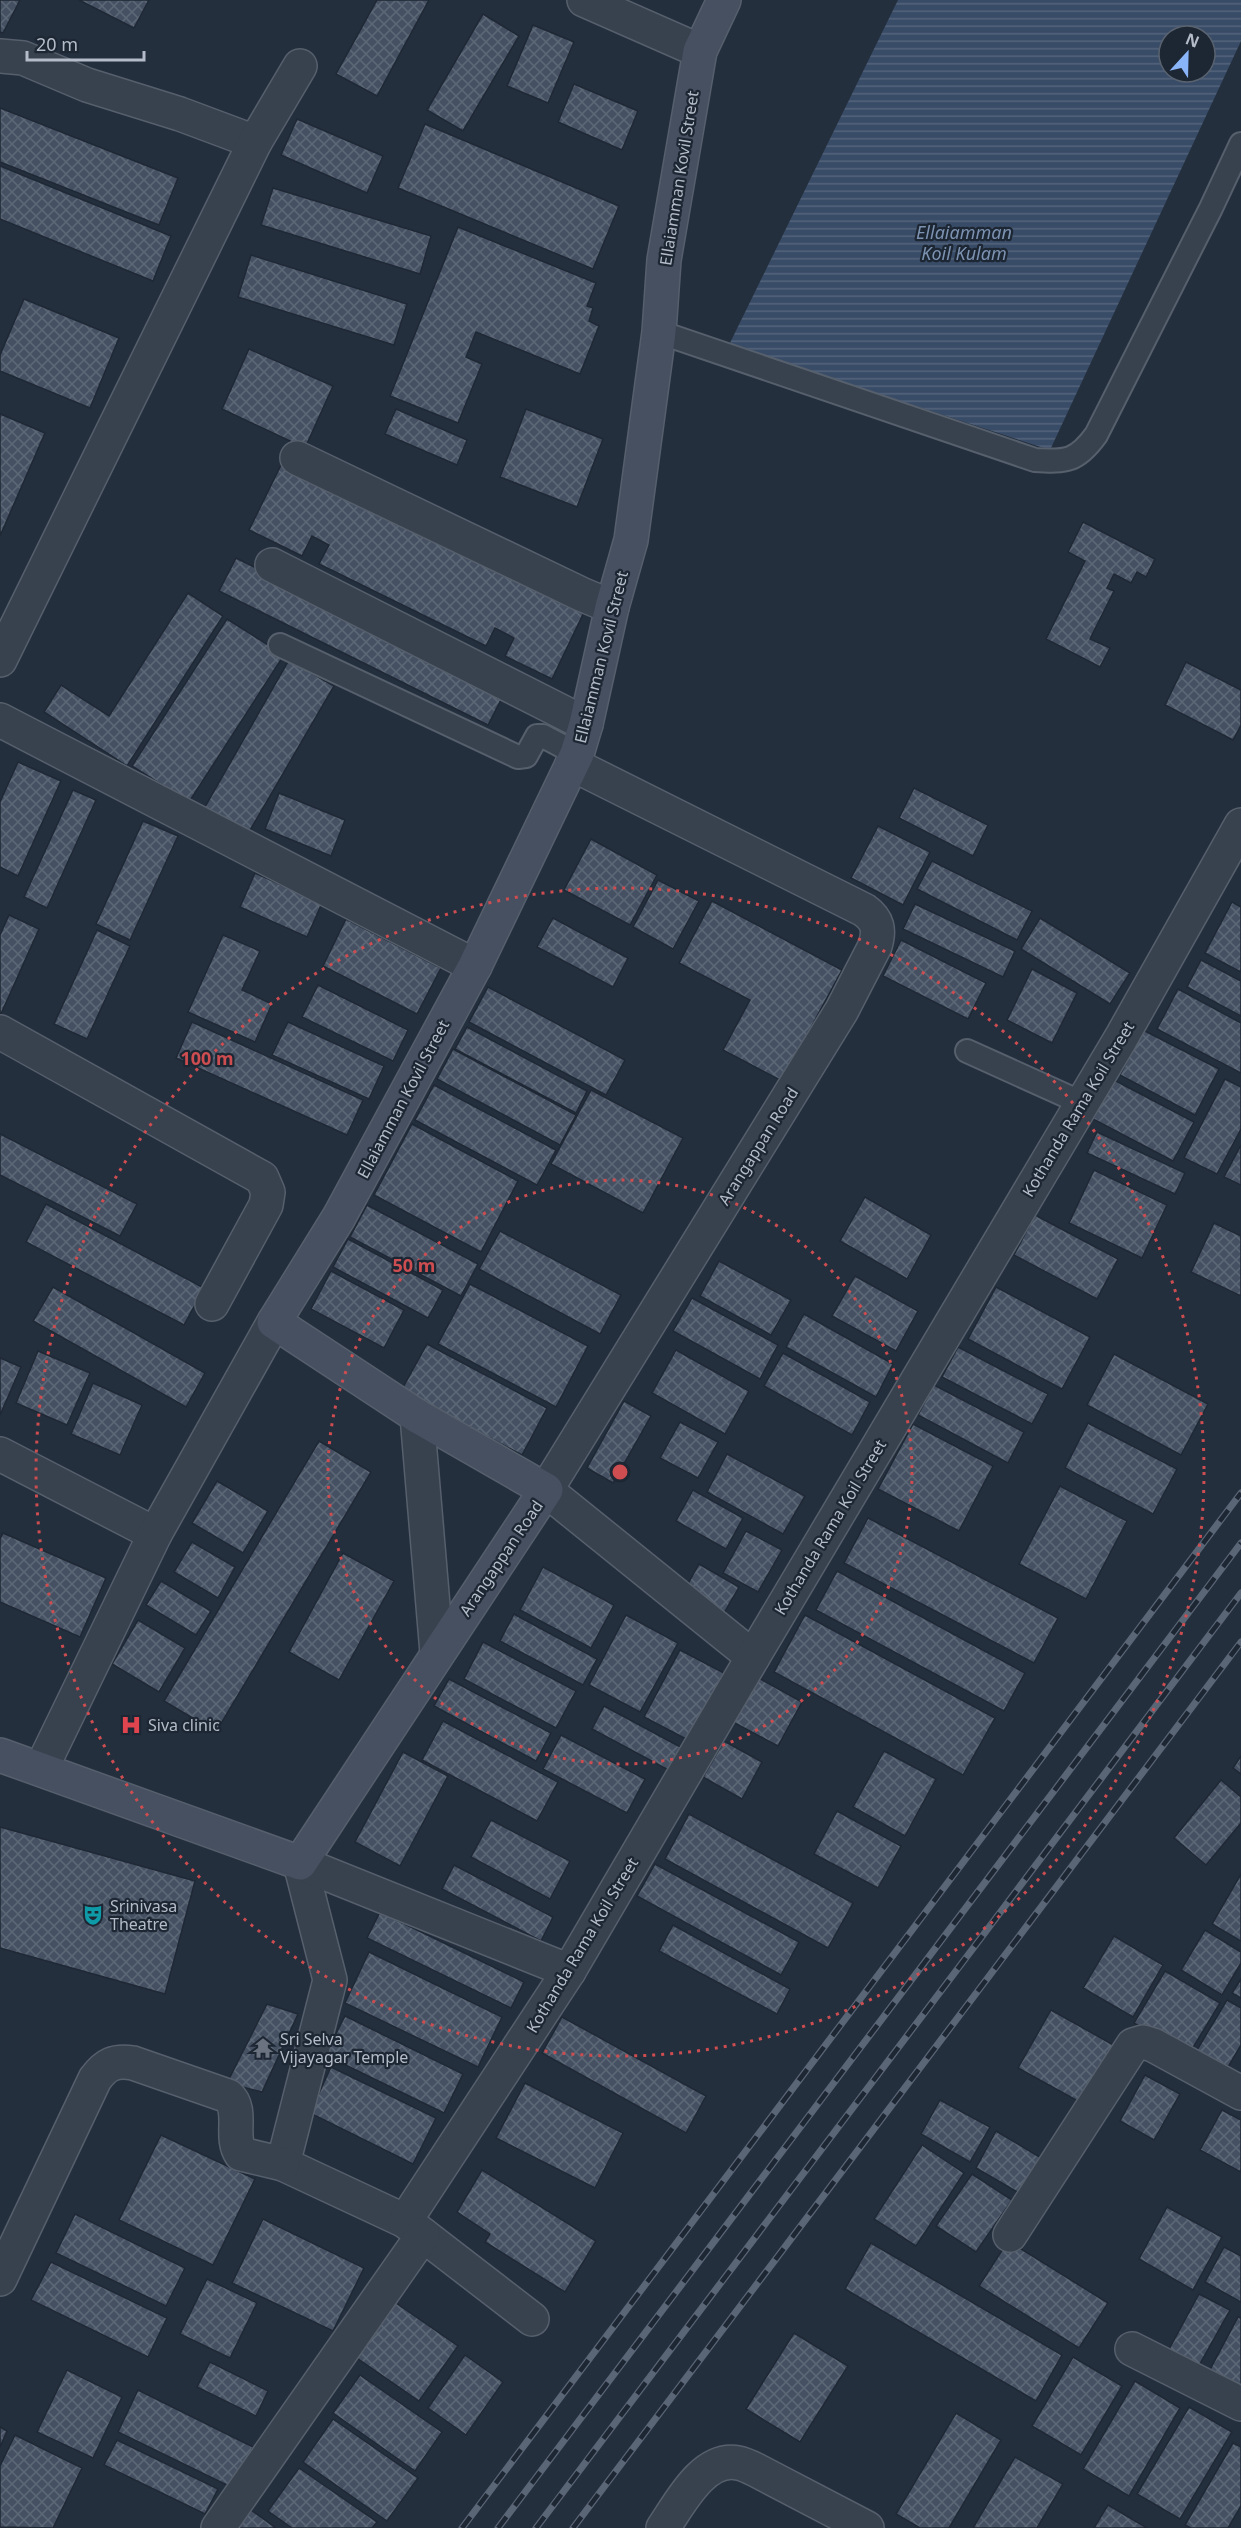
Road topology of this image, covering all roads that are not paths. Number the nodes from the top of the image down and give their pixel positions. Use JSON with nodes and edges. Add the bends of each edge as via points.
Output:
{"nodes":[{"id":1,"x":584,"y":0,"type":"edge"},
{"id":2,"x":724,"y":0,"type":"edge"},
{"id":3,"x":700,"y":51,"type":"junction"},
{"id":4,"x":0,"y":56,"type":"edge"},
{"id":5,"x":300,"y":66,"type":"dead end"},
{"id":6,"x":255,"y":142,"type":"junction"},
{"id":7,"x":1241,"y":144,"type":"edge"},
{"id":8,"x":659,"y":332,"type":"junction"},
{"id":9,"x":297,"y":458,"type":"dead end"},
{"id":10,"x":272,"y":565,"type":"dead end"},
{"id":11,"x":612,"y":607,"type":"junction"},
{"id":12,"x":280,"y":645,"type":"dead end"},
{"id":13,"x":0,"y":660,"type":"edge"},
{"id":14,"x":0,"y":720,"type":"edge"},
{"id":15,"x":579,"y":747,"type":"junction"},
{"id":16,"x":1241,"y":825,"type":"edge"},
{"id":17,"x":475,"y":966,"type":"junction"},
{"id":18,"x":0,"y":1032,"type":"edge"},
{"id":19,"x":967,"y":1051,"type":"dead end"},
{"id":20,"x":1082,"y":1103,"type":"junction"},
{"id":21,"x":212,"y":1304,"type":"dead end"},
{"id":22,"x":274,"y":1322,"type":"junction"},
{"id":23,"x":417,"y":1416,"type":"junction"},
{"id":24,"x":0,"y":1454,"type":"edge"},
{"id":25,"x":546,"y":1490,"type":"junction"},
{"id":26,"x":155,"y":1534,"type":"junction"},
{"id":27,"x":437,"y":1653,"type":"junction"},
{"id":28,"x":753,"y":1657,"type":"junction"},
{"id":29,"x":0,"y":1755,"type":"edge"},
{"id":30,"x":41,"y":1768,"type":"junction"},
{"id":31,"x":300,"y":1863,"type":"junction"},
{"id":32,"x":569,"y":1971,"type":"junction"},
{"id":33,"x":1241,"y":2093,"type":"edge"},
{"id":34,"x":283,"y":2164,"type":"junction"},
{"id":35,"x":414,"y":2228,"type":"junction"},
{"id":36,"x":1010,"y":2235,"type":"dead end"},
{"id":37,"x":0,"y":2278,"type":"edge"},
{"id":38,"x":532,"y":2319,"type":"dead end"},
{"id":39,"x":1132,"y":2349,"type":"dead end"},
{"id":40,"x":1241,"y":2404,"type":"edge"},
{"id":41,"x":218,"y":2528,"type":"edge"},
{"id":42,"x":663,"y":2528,"type":"edge"},
{"id":43,"x":867,"y":2528,"type":"edge"}],
"edges":[{"from":1,"to":3,"type":"street"},
{"from":2,"to":3,"type":"street","name":"Ellaiamman Kovil Street"},
{"from":3,"to":8,"type":"street","name":"Ellaiamman Kovil Street","via":[[664,260]]},
{"from":4,"to":6,"type":"street","via":[[23,58],[87,85]]},
{"from":5,"to":6,"type":"street"},
{"from":6,"to":13,"type":"street"},
{"from":7,"to":8,"type":"lane","via":[[1096,435],[1083,453],[1058,461],[1035,460]]},
{"from":8,"to":11,"type":"street","name":"Ellaiamman Kovil Street","via":[[631,540]]},
{"from":9,"to":11,"type":"street"},
{"from":10,"to":15,"type":"street"},
{"from":11,"to":15,"type":"street","name":"Ellaiamman Kovil Street"},
{"from":12,"to":15,"type":"lane","via":[[518,757],[526,756],[537,736]]},
{"from":14,"to":17,"type":"street"},
{"from":15,"to":17,"type":"street","name":"Ellaiamman Kovil Street"},
{"from":15,"to":25,"type":"street","name":"Arangappan Road","via":[[864,910],[872,916],[878,935],[842,1010]]},
{"from":16,"to":20,"type":"street","name":"Kothanda Rama Koil Street"},
{"from":17,"to":22,"type":"street","name":"Ellaiamman Kovil Street","via":[[339,1218]]},
{"from":18,"to":21,"type":"street","via":[[262,1178],[268,1192],[266,1205]]},
{"from":19,"to":20,"type":"lane"},
{"from":20,"to":28,"type":"street","name":"Kothanda Rama Koil Street"},
{"from":22,"to":23,"type":"street"},
{"from":22,"to":26,"type":"street"},
{"from":23,"to":25,"type":"street"},
{"from":23,"to":27,"type":"street"},
{"from":24,"to":26,"type":"street"},
{"from":25,"to":27,"type":"street","name":"Arangappan Road"},
{"from":25,"to":28,"type":"street"},
{"from":26,"to":30,"type":"street"},
{"from":27,"to":31,"type":"street","name":"Arangappan Road"},
{"from":28,"to":32,"type":"street","name":"Kothanda Rama Koil Street"},
{"from":29,"to":30,"type":"street"},
{"from":30,"to":31,"type":"street"},
{"from":31,"to":32,"type":"street"},
{"from":31,"to":34,"type":"street","via":[[330,1980]]},
{"from":32,"to":35,"type":"street","name":"Kothanda Rama Koil Street"},
{"from":33,"to":36,"type":"street","via":[[1153,2045],[1133,2044]]},
{"from":34,"to":35,"type":"street"},
{"from":34,"to":37,"type":"street","via":[[241,2154],[236,2144],[235,2106],[228,2096],[133,2063],[111,2063],[95,2079]]},
{"from":35,"to":38,"type":"street"},
{"from":35,"to":41,"type":"street","name":"Kothanda Rama Koil Street"},
{"from":39,"to":40,"type":"street"},
{"from":42,"to":43,"type":"street","via":[[702,2475],[725,2462],[756,2470]]}]}
